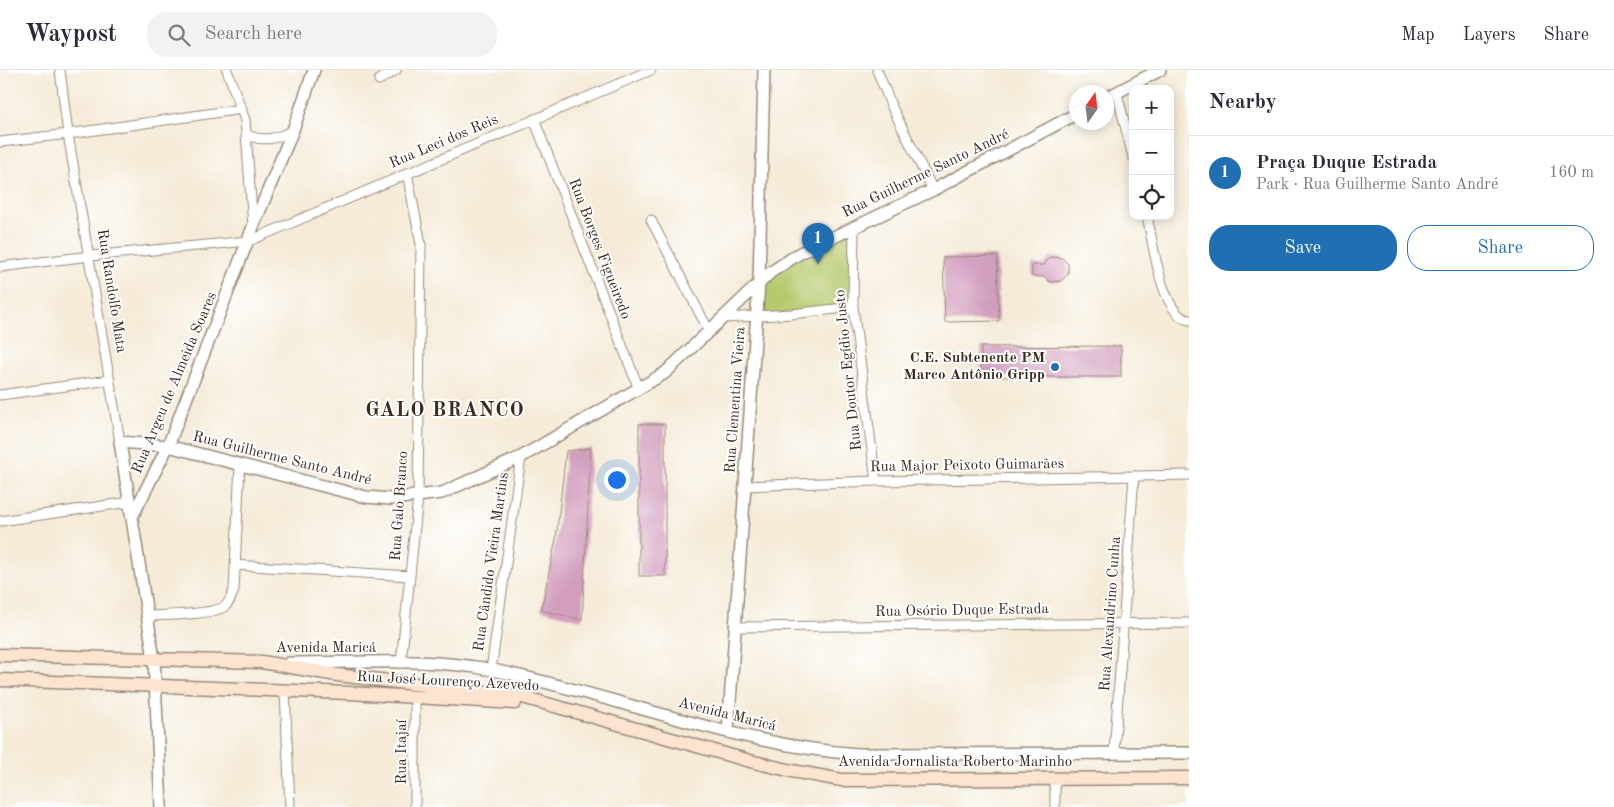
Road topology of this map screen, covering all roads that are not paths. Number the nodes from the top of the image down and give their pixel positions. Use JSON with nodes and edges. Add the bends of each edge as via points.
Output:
{"nodes":[{"id":1,"x":60,"y":70,"type":"edge"},
{"id":2,"x":227,"y":70,"type":"edge"},
{"id":3,"x":314,"y":70,"type":"edge"},
{"id":4,"x":396,"y":70,"type":"edge"},
{"id":5,"x":651,"y":70,"type":"edge"},
{"id":6,"x":764,"y":70,"type":"edge"},
{"id":7,"x":877,"y":70,"type":"edge"},
{"id":8,"x":1160,"y":70,"type":"edge"},
{"id":9,"x":379,"y":80,"type":"dead end"},
{"id":10,"x":1117,"y":92,"type":"junction"},
{"id":11,"x":1114,"y":94,"type":"edge"},
{"id":12,"x":242,"y":109,"type":"junction"},
{"id":13,"x":1069,"y":118,"type":"edge"},
{"id":14,"x":534,"y":119,"type":"junction"},
{"id":15,"x":293,"y":130,"type":"junction"},
{"id":16,"x":68,"y":134,"type":"junction"},
{"id":17,"x":247,"y":135,"type":"junction"},
{"id":18,"x":1129,"y":141,"type":"edge"},
{"id":19,"x":0,"y":142,"type":"edge"},
{"id":20,"x":407,"y":173,"type":"junction"},
{"id":21,"x":933,"y":190,"type":"junction"},
{"id":22,"x":651,"y":220,"type":"dead end"},
{"id":23,"x":1148,"y":220,"type":"edge"},
{"id":24,"x":854,"y":226,"type":"junction"},
{"id":25,"x":253,"y":227,"type":"junction"},
{"id":26,"x":248,"y":241,"type":"junction"},
{"id":27,"x":90,"y":256,"type":"junction"},
{"id":28,"x":0,"y":267,"type":"edge"},
{"id":29,"x":758,"y":282,"type":"junction"},
{"id":30,"x":853,"y":306,"type":"junction"},
{"id":31,"x":756,"y":317,"type":"junction"},
{"id":32,"x":724,"y":318,"type":"junction"},
{"id":33,"x":1189,"y":320,"type":"edge"},
{"id":34,"x":709,"y":331,"type":"junction"},
{"id":35,"x":110,"y":380,"type":"junction"},
{"id":36,"x":639,"y":389,"type":"junction"},
{"id":37,"x":0,"y":394,"type":"edge"},
{"id":38,"x":120,"y":442,"type":"junction"},
{"id":39,"x":168,"y":446,"type":"junction"},
{"id":40,"x":521,"y":457,"type":"junction"},
{"id":41,"x":240,"y":464,"type":"junction"},
{"id":42,"x":1189,"y":475,"type":"edge"},
{"id":43,"x":1134,"y":476,"type":"junction"},
{"id":44,"x":876,"y":481,"type":"junction"},
{"id":45,"x":746,"y":486,"type":"junction"},
{"id":46,"x":418,"y":497,"type":"junction"},
{"id":47,"x":130,"y":502,"type":"junction"},
{"id":48,"x":132,"y":517,"type":"junction"},
{"id":49,"x":0,"y":521,"type":"edge"},
{"id":50,"x":235,"y":565,"type":"junction"},
{"id":51,"x":409,"y":576,"type":"junction"},
{"id":52,"x":148,"y":616,"type":"junction"},
{"id":53,"x":1124,"y":623,"type":"junction"},
{"id":54,"x":1189,"y":623,"type":"edge"},
{"id":55,"x":735,"y":627,"type":"junction"},
{"id":56,"x":0,"y":655,"type":"edge"},
{"id":57,"x":154,"y":659,"type":"junction"},
{"id":58,"x":262,"y":662,"type":"junction"},
{"id":59,"x":401,"y":663,"type":"junction"},
{"id":60,"x":491,"y":670,"type":"junction"},
{"id":61,"x":0,"y":680,"type":"edge"},
{"id":62,"x":157,"y":686,"type":"junction"},
{"id":63,"x":285,"y":691,"type":"junction"},
{"id":64,"x":416,"y":697,"type":"junction"},
{"id":65,"x":550,"y":704,"type":"junction"},
{"id":66,"x":728,"y":732,"type":"junction"},
{"id":67,"x":1114,"y":753,"type":"junction"},
{"id":68,"x":1189,"y":753,"type":"edge"},
{"id":69,"x":1055,"y":778,"type":"junction"},
{"id":70,"x":1189,"y":778,"type":"edge"},
{"id":71,"x":160,"y":807,"type":"edge"},
{"id":72,"x":290,"y":807,"type":"edge"},
{"id":73,"x":415,"y":807,"type":"edge"},
{"id":74,"x":1056,"y":807,"type":"edge"}],
"edges":[{"from":1,"to":16,"type":"street","name":"Rua Randolfo Mata"},
{"from":2,"to":12,"type":"street"},
{"from":3,"to":15,"type":"street","name":"Rua Argeu de Almeida Soares"},
{"from":4,"to":9,"type":"street"},
{"from":5,"to":14,"type":"street","name":"Rua Leci dos Reis"},
{"from":6,"to":29,"type":"street","name":"Rua Clementina Vieira"},
{"from":7,"to":21,"type":"street"},
{"from":8,"to":10,"type":"street"},
{"from":10,"to":11,"type":"street"},
{"from":10,"to":18,"type":"street"},
{"from":12,"to":16,"type":"street"},
{"from":12,"to":17,"type":"street"},
{"from":13,"to":21,"type":"street","name":"Rua Guilherme Santo André"},
{"from":14,"to":20,"type":"street","name":"Rua Leci dos Reis"},
{"from":14,"to":36,"type":"street","name":"Rua Borges Figueiredo"},
{"from":15,"to":17,"type":"street","via":[[270,139]]},
{"from":15,"to":25,"type":"street","name":"Rua Argeu de Almeida Soares"},
{"from":16,"to":19,"type":"street"},
{"from":16,"to":27,"type":"street","name":"Rua Randolfo Mata"},
{"from":17,"to":25,"type":"street"},
{"from":20,"to":26,"type":"street","name":"Rua Leci dos Reis"},
{"from":20,"to":46,"type":"street","name":"Rua Galo Branco","via":[[421,244]]},
{"from":21,"to":24,"type":"street","name":"Rua Guilherme Santo André"},
{"from":22,"to":34,"type":"street"},
{"from":23,"to":33,"type":"street","via":[[1166,300],[1176,315]]},
{"from":24,"to":29,"type":"street","name":"Rua Guilherme Santo André","via":[[800,254]]},
{"from":24,"to":30,"type":"street","name":"Rua Doutor Egídio Justo"},
{"from":25,"to":26,"type":"street","name":"Rua Argeu de Almeida Soares"},
{"from":26,"to":27,"type":"street","name":"Rua Leci dos Reis"},
{"from":26,"to":39,"type":"street","name":"Rua Argeu de Almeida Soares"},
{"from":27,"to":28,"type":"street","name":"Rua Leci dos Reis"},
{"from":27,"to":35,"type":"street","name":"Rua Randolfo Mata"},
{"from":29,"to":31,"type":"street","name":"Rua Clementina Vieira"},
{"from":29,"to":32,"type":"street","name":"Rua Guilherme Santo André"},
{"from":30,"to":31,"type":"street"},
{"from":30,"to":44,"type":"street","name":"Rua Doutor Egídio Justo"},
{"from":31,"to":32,"type":"street"},
{"from":31,"to":45,"type":"street","name":"Rua Clementina Vieira"},
{"from":32,"to":34,"type":"street","name":"Rua Guilherme Santo André"},
{"from":34,"to":36,"type":"street","name":"Rua Guilherme Santo André","via":[[665,373]]},
{"from":35,"to":37,"type":"street"},
{"from":35,"to":38,"type":"street","name":"Rua Randolfo Mata"},
{"from":36,"to":40,"type":"street","name":"Rua Guilherme Santo André"},
{"from":38,"to":39,"type":"street","name":"Rua Guilherme Santo André"},
{"from":38,"to":47,"type":"street","name":"Rua Randolfo Mata"},
{"from":39,"to":41,"type":"street","name":"Rua Guilherme Santo André"},
{"from":39,"to":48,"type":"street","name":"Rua Argeu de Almeida Soares"},
{"from":40,"to":46,"type":"street","name":"Rua Guilherme Santo André","via":[[442,493]]},
{"from":40,"to":60,"type":"street","name":"Rua Cândido Vieira Martins"},
{"from":41,"to":46,"type":"street","name":"Rua Guilherme Santo André","via":[[366,497]]},
{"from":41,"to":50,"type":"street"},
{"from":42,"to":43,"type":"street","name":"Rua Major Peixoto Guimarães"},
{"from":43,"to":44,"type":"street","name":"Rua Major Peixoto Guimarães"},
{"from":43,"to":53,"type":"street","name":"Rua Alexandrino Cunha"},
{"from":44,"to":45,"type":"street","name":"Rua Major Peixoto Guimarães"},
{"from":45,"to":55,"type":"street","name":"Rua Clementina Vieira"},
{"from":46,"to":51,"type":"street","name":"Rua Galo Branco"},
{"from":47,"to":48,"type":"street","name":"Rua Randolfo Mata"},
{"from":47,"to":49,"type":"street"},
{"from":48,"to":52,"type":"street"},
{"from":50,"to":51,"type":"street"},
{"from":50,"to":52,"type":"street","via":[[234,590],[223,608]]},
{"from":51,"to":59,"type":"street","name":"Rua Galo Branco"},
{"from":52,"to":57,"type":"street"},
{"from":53,"to":54,"type":"street","name":"Rua Osório Duque Estrada"},
{"from":53,"to":55,"type":"street","name":"Rua Osório Duque Estrada"},
{"from":53,"to":67,"type":"street","name":"Rua Alexandrino Cunha"},
{"from":55,"to":66,"type":"street","name":"Rua Clementina Vieira"},
{"from":56,"to":57,"type":"main road","name":"Rua José Lourenço Azevedo"},
{"from":57,"to":58,"type":"main road","name":"Rua José Lourenço Azevedo"},
{"from":57,"to":62,"type":"street"},
{"from":58,"to":59,"type":"street","name":"Avenida Maricá"},
{"from":58,"to":65,"type":"main road","name":"Rua José Lourenço Azevedo","via":[[337,675],[519,696]]},
{"from":59,"to":60,"type":"street","name":"Avenida Maricá"},
{"from":60,"to":66,"type":"street","name":"Avenida Maricá"},
{"from":61,"to":62,"type":"main road","name":"Rua José Lourenço Azevedo"},
{"from":62,"to":63,"type":"main road","name":"Rua José Lourenço Azevedo"},
{"from":62,"to":71,"type":"street"},
{"from":63,"to":64,"type":"main road","name":"Rua José Lourenço Azevedo"},
{"from":63,"to":72,"type":"street"},
{"from":64,"to":65,"type":"main road","name":"Rua José Lourenço Azevedo"},
{"from":64,"to":73,"type":"street","name":"Rua Itajaí"},
{"from":65,"to":69,"type":"main road","name":"Avenida Jornalista Roberto Marinho","via":[[750,761],[842,780]]},
{"from":66,"to":67,"type":"street","name":"Avenida Maricá","via":[[791,747],[858,754]]},
{"from":67,"to":68,"type":"street","name":"Avenida Maricá"},
{"from":69,"to":70,"type":"main road","name":"Avenida Jornalista Roberto Marinho"},
{"from":69,"to":74,"type":"street"}]}
